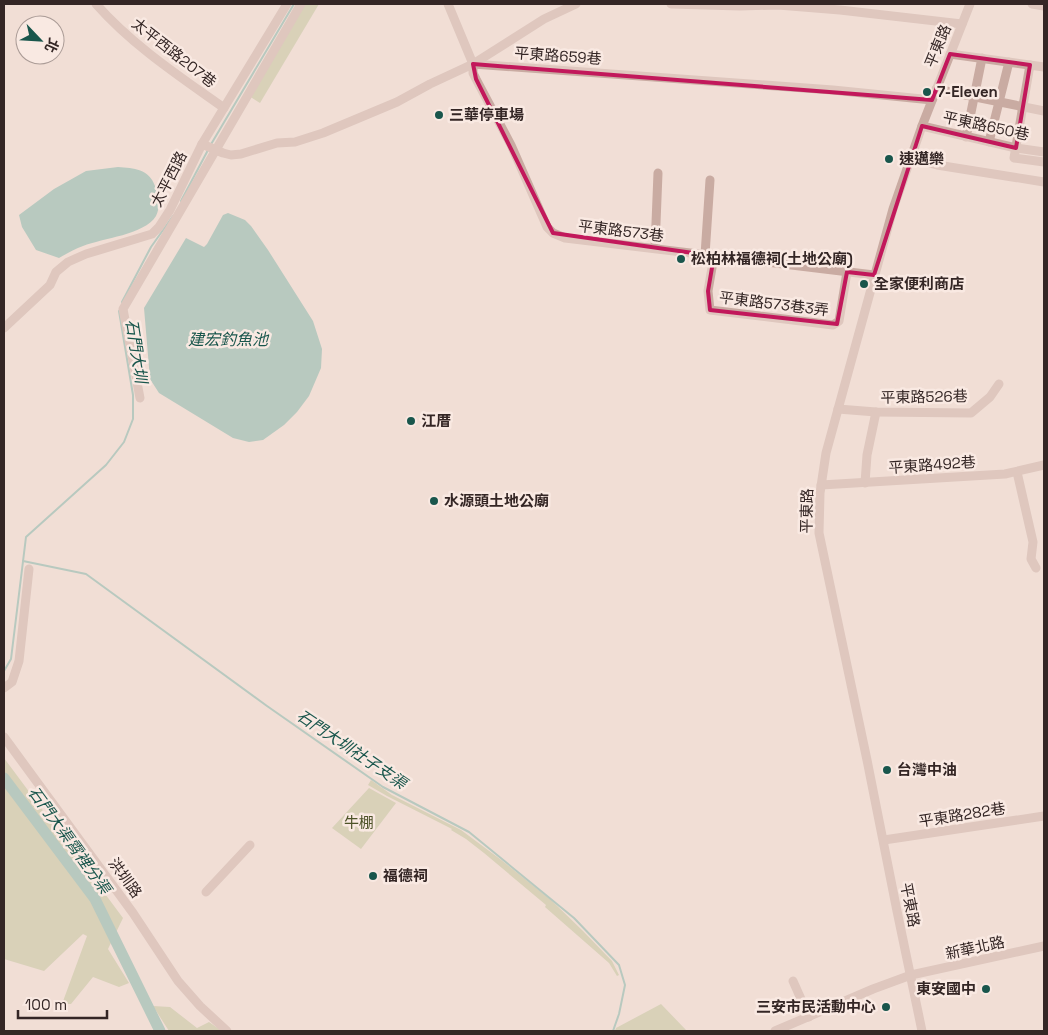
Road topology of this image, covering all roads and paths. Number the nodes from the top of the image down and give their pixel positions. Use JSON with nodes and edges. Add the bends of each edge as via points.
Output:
{"nodes":[{"id":1,"x":96,"y":4,"type":"edge"},
{"id":2,"x":287,"y":4,"type":"edge"},
{"id":3,"x":301,"y":4,"type":"edge"},
{"id":4,"x":448,"y":4,"type":"edge"},
{"id":5,"x":576,"y":4,"type":"edge"},
{"id":6,"x":670,"y":4,"type":"edge"},
{"id":7,"x":970,"y":4,"type":"edge"},
{"id":8,"x":1032,"y":4,"type":"edge"},
{"id":9,"x":1044,"y":6,"type":"edge"},
{"id":10,"x":962,"y":24,"type":"junction"},
{"id":11,"x":950,"y":54,"type":"junction"},
{"id":12,"x":982,"y":58,"type":"junction"},
{"id":13,"x":1009,"y":62,"type":"junction"},
{"id":14,"x":473,"y":64,"type":"junction"},
{"id":15,"x":1030,"y":65,"type":"junction"},
{"id":16,"x":1044,"y":67,"type":"edge"},
{"id":17,"x":936,"y":89,"type":"junction"},
{"id":18,"x":974,"y":97,"type":"junction"},
{"id":19,"x":932,"y":100,"type":"junction"},
{"id":20,"x":999,"y":102,"type":"junction"},
{"id":21,"x":1023,"y":107,"type":"junction"},
{"id":22,"x":224,"y":108,"type":"junction"},
{"id":23,"x":1044,"y":111,"type":"edge"},
{"id":24,"x":922,"y":126,"type":"junction"},
{"id":25,"x":966,"y":137,"type":"junction"},
{"id":26,"x":1044,"y":141,"type":"edge"},
{"id":27,"x":989,"y":142,"type":"junction"},
{"id":28,"x":209,"y":147,"type":"junction"},
{"id":29,"x":1016,"y":148,"type":"junction"},
{"id":30,"x":1043,"y":152,"type":"edge"},
{"id":31,"x":910,"y":158,"type":"junction"},
{"id":32,"x":1044,"y":162,"type":"edge"},
{"id":33,"x":658,"y":172,"type":"dead end"},
{"id":34,"x":710,"y":180,"type":"dead end"},
{"id":35,"x":1044,"y":182,"type":"edge"},
{"id":36,"x":654,"y":248,"type":"junction"},
{"id":37,"x":710,"y":255,"type":"junction"},
{"id":38,"x":848,"y":272,"type":"junction"},
{"id":39,"x":874,"y":275,"type":"junction"},
{"id":40,"x":4,"y":328,"type":"edge"},
{"id":41,"x":999,"y":384,"type":"dead end"},
{"id":42,"x":140,"y":398,"type":"dead end"},
{"id":43,"x":838,"y":409,"type":"junction"},
{"id":44,"x":876,"y":412,"type":"junction"},
{"id":45,"x":1044,"y":465,"type":"edge"},
{"id":46,"x":1016,"y":472,"type":"junction"},
{"id":47,"x":865,"y":483,"type":"junction"},
{"id":48,"x":821,"y":485,"type":"junction"},
{"id":49,"x":29,"y":568,"type":"dead end"},
{"id":50,"x":1036,"y":568,"type":"dead end"},
{"id":51,"x":4,"y":688,"type":"edge"},
{"id":52,"x":4,"y":737,"type":"edge"},
{"id":53,"x":1044,"y":816,"type":"edge"},
{"id":54,"x":884,"y":840,"type":"junction"},
{"id":55,"x":250,"y":845,"type":"dead end"},
{"id":56,"x":206,"y":892,"type":"dead end"},
{"id":57,"x":1044,"y":946,"type":"edge"},
{"id":58,"x":911,"y":975,"type":"junction"},
{"id":59,"x":793,"y":981,"type":"dead end"},
{"id":60,"x":809,"y":1017,"type":"junction"},
{"id":61,"x":227,"y":1031,"type":"edge"},
{"id":62,"x":775,"y":1031,"type":"edge"},
{"id":63,"x":922,"y":1031,"type":"edge"}],
"edges":[{"from":1,"to":22,"type":"street","name":"太平西路207巷","via":[[155,58]]},
{"from":2,"to":22,"type":"street","name":"太平西路"},
{"from":3,"to":28,"type":"street"},
{"from":4,"to":14,"type":"street"},
{"from":5,"to":14,"type":"street","via":[[544,19]]},
{"from":6,"to":10,"type":"street","via":[[795,6]]},
{"from":7,"to":10,"type":"street","name":"平東路"},
{"from":8,"to":9,"type":"street"},
{"from":10,"to":11,"type":"street","name":"平東路"},
{"from":11,"to":12,"type":"street"},
{"from":11,"to":17,"type":"street","name":"平東路"},
{"from":12,"to":13,"type":"street"},
{"from":12,"to":18,"type":"street"},
{"from":13,"to":15,"type":"street"},
{"from":13,"to":20,"type":"street"},
{"from":14,"to":19,"type":"street","name":"平東路659巷"},
{"from":14,"to":28,"type":"street","name":"平東路659巷","via":[[323,134],[241,154],[231,155]]},
{"from":14,"to":36,"type":"street","name":"平東路573巷","via":[[473,73],[553,233],[565,238]]},
{"from":15,"to":16,"type":"street"},
{"from":15,"to":21,"type":"street"},
{"from":17,"to":18,"type":"street"},
{"from":17,"to":19,"type":"street","name":"平東路"},
{"from":18,"to":20,"type":"street"},
{"from":18,"to":25,"type":"street"},
{"from":19,"to":24,"type":"street","name":"平東路"},
{"from":20,"to":21,"type":"street"},
{"from":20,"to":27,"type":"street"},
{"from":21,"to":23,"type":"street"},
{"from":21,"to":29,"type":"street"},
{"from":22,"to":28,"type":"street","name":"太平西路"},
{"from":24,"to":25,"type":"street","name":"平東路650巷"},
{"from":24,"to":31,"type":"street","name":"平東路"},
{"from":25,"to":27,"type":"street","name":"平東路650巷"},
{"from":26,"to":30,"type":"street"},
{"from":27,"to":29,"type":"street","name":"平東路650巷"},
{"from":28,"to":40,"type":"street","name":"太平西路","via":[[152,234],[68,262],[56,272],[50,285]]},
{"from":28,"to":42,"type":"street","via":[[123,309]]},
{"from":29,"to":30,"type":"street","name":"平東路650巷"},
{"from":29,"to":32,"type":"street","via":[[1014,158]]},
{"from":31,"to":35,"type":"street"},
{"from":31,"to":39,"type":"street","name":"平東路"},
{"from":33,"to":36,"type":"street"},
{"from":34,"to":37,"type":"street"},
{"from":36,"to":37,"type":"street","name":"平東路573巷"},
{"from":37,"to":38,"type":"street","name":"平東路573巷"},
{"from":37,"to":38,"type":"street","name":"平東路573巷3弄","via":[[710,310],[823,324],[833,325],[839,321]]},
{"from":38,"to":39,"type":"street","name":"平東路573巷"},
{"from":39,"to":43,"type":"street","name":"平東路"},
{"from":41,"to":44,"type":"street","name":"平東路526巷","via":[[972,413]]},
{"from":43,"to":44,"type":"street","name":"平東路526巷"},
{"from":43,"to":48,"type":"street","name":"平東路"},
{"from":44,"to":47,"type":"street"},
{"from":45,"to":46,"type":"street","name":"平東路492巷"},
{"from":46,"to":47,"type":"street","name":"平東路492巷"},
{"from":46,"to":50,"type":"street","via":[[1033,542],[1030,559]]},
{"from":47,"to":48,"type":"street","name":"平東路492巷"},
{"from":48,"to":54,"type":"street","name":"平東路","via":[[819,533]]},
{"from":49,"to":51,"type":"street","via":[[19,661],[12,682]]},
{"from":52,"to":61,"type":"street","name":"洪圳路","via":[[133,913],[178,981]]},
{"from":53,"to":54,"type":"street","name":"平東路282巷"},
{"from":54,"to":58,"type":"street","name":"平東路"},
{"from":55,"to":56,"type":"street"},
{"from":57,"to":58,"type":"street","name":"新華北路"},
{"from":58,"to":60,"type":"street","name":"新華北路"},
{"from":58,"to":63,"type":"street","name":"平東路"},
{"from":59,"to":60,"type":"street"},
{"from":60,"to":62,"type":"street","name":"新華北路"}]}
